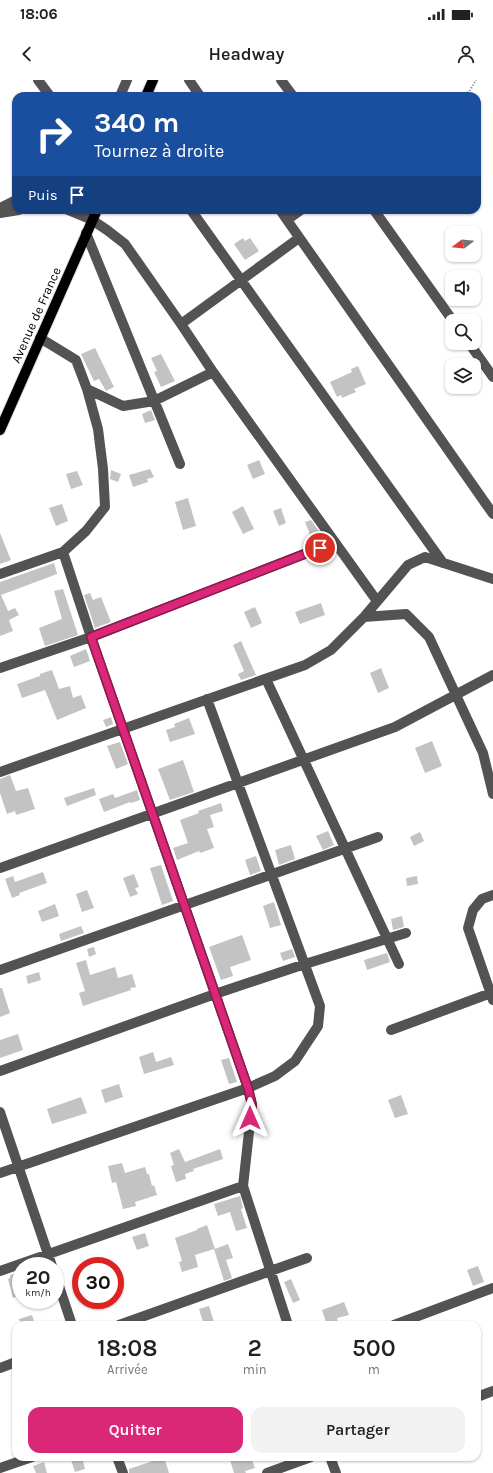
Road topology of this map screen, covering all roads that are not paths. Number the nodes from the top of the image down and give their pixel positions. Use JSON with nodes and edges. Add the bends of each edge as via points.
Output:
{"nodes":[{"id":1,"x":38,"y":80,"type":"edge"},
{"id":2,"x":127,"y":80,"type":"edge"},
{"id":3,"x":153,"y":80,"type":"edge"},
{"id":4,"x":189,"y":80,"type":"edge"},
{"id":5,"x":282,"y":80,"type":"edge"},
{"id":6,"x":47,"y":92,"type":"edge"},
{"id":7,"x":122,"y":92,"type":"edge"},
{"id":8,"x":148,"y":92,"type":"edge"},
{"id":9,"x":197,"y":92,"type":"edge"},
{"id":10,"x":290,"y":92,"type":"edge"},
{"id":11,"x":12,"y":202,"type":"edge"},
{"id":12,"x":0,"y":208,"type":"edge"},
{"id":13,"x":12,"y":211,"type":"edge"},
{"id":14,"x":0,"y":213,"type":"edge"},
{"id":15,"x":78,"y":214,"type":"edge"},
{"id":16,"x":95,"y":214,"type":"edge"},
{"id":17,"x":194,"y":214,"type":"edge"},
{"id":18,"x":283,"y":214,"type":"edge"},
{"id":19,"x":295,"y":214,"type":"edge"},
{"id":20,"x":377,"y":214,"type":"edge"},
{"id":21,"x":92,"y":220,"type":"junction"},
{"id":22,"x":287,"y":220,"type":"junction"},
{"id":23,"x":86,"y":233,"type":"junction"},
{"id":24,"x":299,"y":238,"type":"junction"},
{"id":25,"x":241,"y":280,"type":"junction"},
{"id":26,"x":448,"y":314,"type":"edge"},
{"id":27,"x":181,"y":324,"type":"junction"},
{"id":28,"x":40,"y":338,"type":"junction"},
{"id":29,"x":474,"y":350,"type":"edge"},
{"id":30,"x":213,"y":372,"type":"junction"},
{"id":31,"x":493,"y":377,"type":"edge"},
{"id":32,"x":87,"y":390,"type":"junction"},
{"id":33,"x":154,"y":401,"type":"junction"},
{"id":34,"x":0,"y":430,"type":"edge"},
{"id":35,"x":180,"y":464,"type":"dead end"},
{"id":36,"x":493,"y":514,"type":"edge"},
{"id":37,"x":335,"y":542,"type":"junction"},
{"id":38,"x":63,"y":552,"type":"junction"},
{"id":39,"x":443,"y":563,"type":"junction"},
{"id":40,"x":0,"y":574,"type":"edge"},
{"id":41,"x":493,"y":579,"type":"edge"},
{"id":42,"x":377,"y":601,"type":"junction"},
{"id":43,"x":364,"y":617,"type":"junction"},
{"id":44,"x":91,"y":637,"type":"junction"},
{"id":45,"x":0,"y":668,"type":"edge"},
{"id":46,"x":493,"y":675,"type":"edge"},
{"id":47,"x":266,"y":679,"type":"junction"},
{"id":48,"x":456,"y":695,"type":"junction"},
{"id":49,"x":208,"y":699,"type":"junction"},
{"id":50,"x":123,"y":729,"type":"junction"},
{"id":51,"x":303,"y":760,"type":"junction"},
{"id":52,"x":0,"y":772,"type":"edge"},
{"id":53,"x":238,"y":783,"type":"junction"},
{"id":54,"x":493,"y":794,"type":"edge"},
{"id":55,"x":153,"y":814,"type":"junction"},
{"id":56,"x":378,"y":837,"type":"dead end"},
{"id":57,"x":345,"y":849,"type":"junction"},
{"id":58,"x":0,"y":868,"type":"edge"},
{"id":59,"x":272,"y":875,"type":"junction"},
{"id":60,"x":493,"y":895,"type":"edge"},
{"id":61,"x":185,"y":906,"type":"junction"},
{"id":62,"x":406,"y":933,"type":"dead end"},
{"id":63,"x":388,"y":939,"type":"junction"},
{"id":64,"x":304,"y":964,"type":"junction"},
{"id":65,"x":399,"y":964,"type":"dead end"},
{"id":66,"x":0,"y":970,"type":"edge"},
{"id":67,"x":216,"y":994,"type":"junction"},
{"id":68,"x":492,"y":996,"type":"edge"},
{"id":69,"x":391,"y":1030,"type":"dead end"},
{"id":70,"x":0,"y":1071,"type":"edge"},
{"id":71,"x":248,"y":1088,"type":"junction"},
{"id":72,"x":0,"y":1112,"type":"edge"},
{"id":73,"x":18,"y":1166,"type":"junction"},
{"id":74,"x":0,"y":1172,"type":"edge"},
{"id":75,"x":244,"y":1186,"type":"junction"},
{"id":76,"x":48,"y":1254,"type":"junction"},
{"id":77,"x":49,"y":1257,"type":"edge"},
{"id":78,"x":307,"y":1258,"type":"dead end"},
{"id":79,"x":0,"y":1271,"type":"edge"},
{"id":80,"x":271,"y":1271,"type":"junction"},
{"id":81,"x":493,"y":1288,"type":"edge"},
{"id":82,"x":64,"y":1301,"type":"edge"},
{"id":83,"x":71,"y":1321,"type":"edge"},
{"id":84,"x":130,"y":1321,"type":"edge"},
{"id":85,"x":287,"y":1321,"type":"edge"},
{"id":86,"x":405,"y":1321,"type":"edge"},
{"id":87,"x":12,"y":1364,"type":"edge"},
{"id":88,"x":0,"y":1368,"type":"edge"},
{"id":89,"x":493,"y":1391,"type":"edge"},
{"id":90,"x":481,"y":1396,"type":"edge"},
{"id":91,"x":20,"y":1461,"type":"edge"},
{"id":92,"x":118,"y":1461,"type":"edge"},
{"id":93,"x":300,"y":1461,"type":"edge"},
{"id":94,"x":332,"y":1461,"type":"edge"},
{"id":95,"x":0,"y":1468,"type":"edge"},
{"id":96,"x":123,"y":1473,"type":"edge"},
{"id":97,"x":267,"y":1473,"type":"edge"},
{"id":98,"x":336,"y":1473,"type":"edge"}],
"edges":[{"from":1,"to":6,"type":"street"},
{"from":2,"to":7,"type":"street"},
{"from":3,"to":8,"type":"main road"},
{"from":4,"to":9,"type":"street"},
{"from":5,"to":10,"type":"street"},
{"from":11,"to":12,"type":"street"},
{"from":13,"to":14,"type":"street"},
{"from":15,"to":21,"type":"street"},
{"from":16,"to":21,"type":"main road","name":"Avenue de France"},
{"from":17,"to":25,"type":"street"},
{"from":18,"to":22,"type":"street"},
{"from":19,"to":22,"type":"street"},
{"from":20,"to":26,"type":"street"},
{"from":21,"to":23,"type":"main road","name":"Avenue de France"},
{"from":21,"to":27,"type":"street","via":[[125,244]]},
{"from":22,"to":24,"type":"street"},
{"from":23,"to":28,"type":"main road","name":"Avenue de France"},
{"from":23,"to":33,"type":"street"},
{"from":24,"to":25,"type":"street"},
{"from":24,"to":36,"type":"street"},
{"from":25,"to":27,"type":"street"},
{"from":25,"to":39,"type":"street"},
{"from":27,"to":30,"type":"street"},
{"from":28,"to":32,"type":"street","via":[[76,360]]},
{"from":28,"to":34,"type":"main road","name":"Avenue de France"},
{"from":29,"to":31,"type":"street"},
{"from":30,"to":33,"type":"street"},
{"from":30,"to":37,"type":"street"},
{"from":32,"to":33,"type":"street","via":[[123,406]]},
{"from":32,"to":38,"type":"street","via":[[98,429],[104,469],[105,506],[86,532]]},
{"from":33,"to":35,"type":"street"},
{"from":37,"to":42,"type":"street"},
{"from":37,"to":44,"type":"street"},
{"from":38,"to":40,"type":"street"},
{"from":38,"to":44,"type":"street"},
{"from":39,"to":41,"type":"street"},
{"from":39,"to":42,"type":"street","via":[[425,557],[408,565]]},
{"from":42,"to":43,"type":"street"},
{"from":43,"to":47,"type":"street","via":[[331,650],[305,665]]},
{"from":43,"to":48,"type":"street","via":[[406,614],[429,637]]},
{"from":44,"to":45,"type":"street"},
{"from":44,"to":50,"type":"street"},
{"from":46,"to":48,"type":"street"},
{"from":47,"to":49,"type":"street"},
{"from":47,"to":51,"type":"street"},
{"from":48,"to":51,"type":"street","via":[[395,728]]},
{"from":48,"to":54,"type":"street","via":[[483,753]]},
{"from":49,"to":50,"type":"street"},
{"from":49,"to":53,"type":"street"},
{"from":50,"to":52,"type":"street"},
{"from":50,"to":55,"type":"street"},
{"from":51,"to":53,"type":"street"},
{"from":51,"to":57,"type":"street"},
{"from":53,"to":55,"type":"street"},
{"from":53,"to":59,"type":"street"},
{"from":55,"to":58,"type":"street"},
{"from":55,"to":61,"type":"street"},
{"from":56,"to":57,"type":"street"},
{"from":57,"to":59,"type":"street"},
{"from":57,"to":63,"type":"street"},
{"from":59,"to":61,"type":"street"},
{"from":59,"to":64,"type":"street"},
{"from":60,"to":68,"type":"street","via":[[482,900],[473,910],[468,928]]},
{"from":61,"to":66,"type":"street"},
{"from":61,"to":67,"type":"street"},
{"from":62,"to":63,"type":"street"},
{"from":63,"to":64,"type":"street"},
{"from":63,"to":65,"type":"street"},
{"from":64,"to":67,"type":"street"},
{"from":64,"to":71,"type":"street","via":[[320,1006],[318,1026],[294,1060],[275,1076]]},
{"from":67,"to":70,"type":"street"},
{"from":67,"to":71,"type":"street"},
{"from":68,"to":69,"type":"street"},
{"from":71,"to":73,"type":"street"},
{"from":71,"to":75,"type":"street","via":[[252,1105]]},
{"from":72,"to":73,"type":"street"},
{"from":73,"to":74,"type":"street"},
{"from":73,"to":76,"type":"street"},
{"from":75,"to":76,"type":"street"},
{"from":75,"to":80,"type":"street"},
{"from":76,"to":77,"type":"street"},
{"from":76,"to":79,"type":"street"},
{"from":78,"to":80,"type":"street"},
{"from":80,"to":84,"type":"street"},
{"from":80,"to":85,"type":"street"},
{"from":81,"to":86,"type":"street"},
{"from":82,"to":83,"type":"street"},
{"from":87,"to":88,"type":"street"},
{"from":89,"to":90,"type":"street"},
{"from":91,"to":95,"type":"street"},
{"from":92,"to":96,"type":"street"},
{"from":93,"to":97,"type":"street"},
{"from":94,"to":98,"type":"street"}]}
